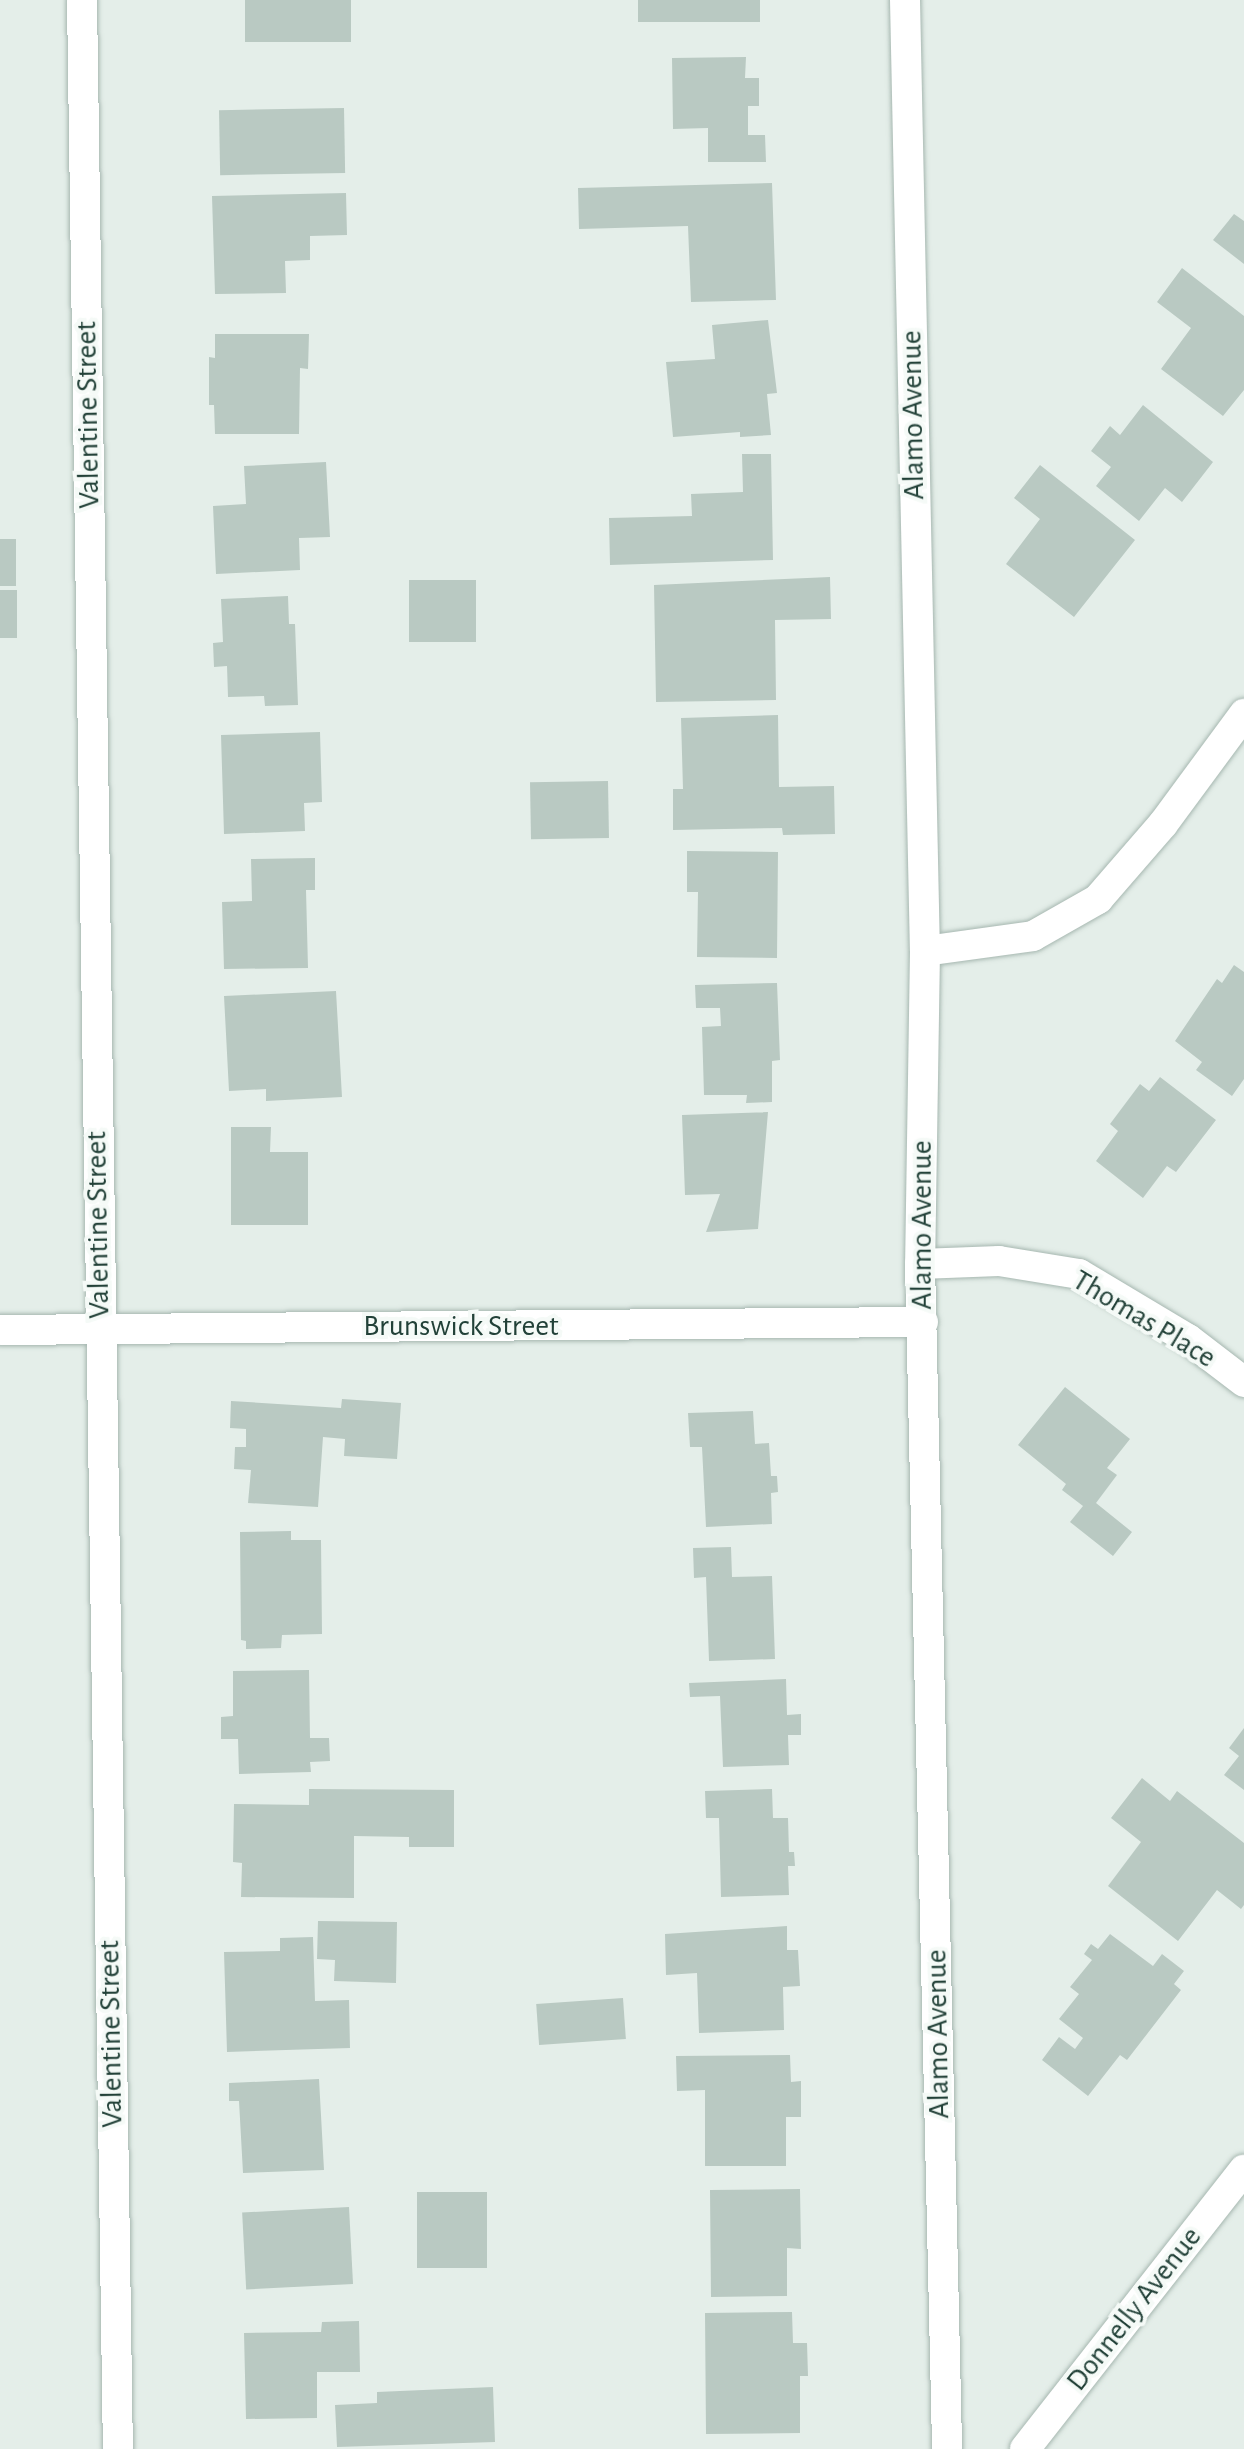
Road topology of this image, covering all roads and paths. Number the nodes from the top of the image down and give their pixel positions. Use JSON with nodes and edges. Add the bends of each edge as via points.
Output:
{"nodes":[{"id":1,"x":82,"y":0,"type":"edge"},
{"id":2,"x":905,"y":0,"type":"edge"},
{"id":3,"x":1244,"y":714,"type":"edge"},
{"id":4,"x":924,"y":952,"type":"junction"},
{"id":5,"x":920,"y":1264,"type":"junction"},
{"id":6,"x":923,"y":1322,"type":"junction"},
{"id":7,"x":99,"y":1329,"type":"junction"},
{"id":8,"x":0,"y":1330,"type":"edge"},
{"id":9,"x":1244,"y":1382,"type":"edge"},
{"id":10,"x":1244,"y":2170,"type":"edge"},
{"id":11,"x":118,"y":2449,"type":"edge"},
{"id":12,"x":946,"y":2449,"type":"edge"},
{"id":13,"x":1025,"y":2449,"type":"edge"}],
"edges":[{"from":1,"to":7,"type":"street","name":"Valentine Street"},
{"from":2,"to":4,"type":"street","name":"Alamo Avenue"},
{"from":3,"to":4,"type":"street","via":[[1098,899],[1033,936]]},
{"from":4,"to":5,"type":"street","name":"Alamo Avenue"},
{"from":5,"to":6,"type":"street","name":"Alamo Avenue"},
{"from":5,"to":9,"type":"street","name":"Thomas Place","via":[[999,1261],[1080,1274],[1188,1338]]},
{"from":6,"to":7,"type":"street","name":"Brunswick Street"},
{"from":6,"to":12,"type":"street","name":"Alamo Avenue"},
{"from":7,"to":8,"type":"street","name":"Brunswick Street"},
{"from":7,"to":11,"type":"street","name":"Valentine Street"},
{"from":10,"to":13,"type":"street","name":"Donnelly Avenue"}]}
